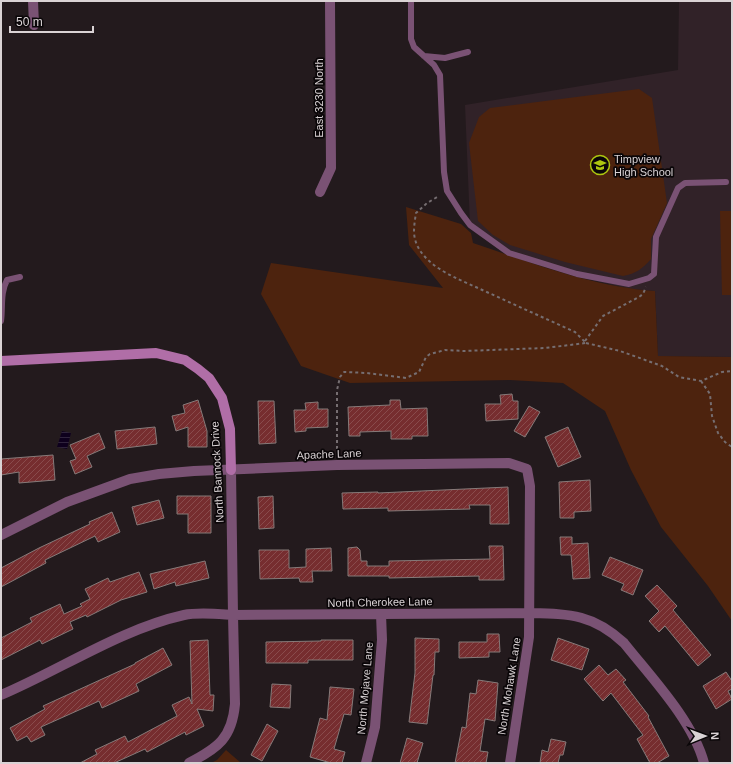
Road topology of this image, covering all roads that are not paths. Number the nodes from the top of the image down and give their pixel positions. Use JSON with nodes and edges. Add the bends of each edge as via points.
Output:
{"nodes":[{"id":1,"x":33,"y":1,"type":"edge"},
{"id":2,"x":330,"y":1,"type":"edge"},
{"id":3,"x":411,"y":1,"type":"edge"},
{"id":4,"x":34,"y":24,"type":"dead end"},
{"id":5,"x":468,"y":52,"type":"dead end"},
{"id":6,"x":424,"y":56,"type":"junction"},
{"id":7,"x":726,"y":182,"type":"dead end"},
{"id":8,"x":320,"y":192,"type":"dead end"},
{"id":9,"x":20,"y":277,"type":"dead end"},
{"id":10,"x":1,"y":321,"type":"edge"},
{"id":11,"x":1,"y":361,"type":"edge"},
{"id":12,"x":231,"y":470,"type":"junction"},
{"id":13,"x":1,"y":535,"type":"edge"},
{"id":14,"x":529,"y":612,"type":"junction"},
{"id":15,"x":381,"y":614,"type":"junction"},
{"id":16,"x":233,"y":615,"type":"junction"},
{"id":17,"x":1,"y":695,"type":"edge"},
{"id":18,"x":189,"y":763,"type":"edge"},
{"id":19,"x":366,"y":763,"type":"edge"},
{"id":20,"x":510,"y":763,"type":"edge"},
{"id":21,"x":704,"y":763,"type":"edge"}],
"edges":[{"from":1,"to":4,"type":"street"},
{"from":2,"to":8,"type":"street","name":"East 3230 North","via":[[331,168]]},
{"from":3,"to":6,"type":"lane","via":[[411,39],[414,47]]},
{"from":5,"to":6,"type":"lane","via":[[445,58]]},
{"from":6,"to":7,"type":"lane","via":[[440,75],[447,191],[470,225],[509,253],[576,274],[629,284],[649,278],[654,274],[656,237],[678,188],[685,183]]},
{"from":9,"to":10,"type":"lane","via":[[7,280],[4,286]]},
{"from":11,"to":12,"type":"street","name":"North Bannock Drive","via":[[156,353],[185,360],[208,378],[222,398],[230,429]]},
{"from":12,"to":13,"type":"street","name":"Apache Lane","via":[[159,474],[130,479],[67,502]]},
{"from":12,"to":14,"type":"street","name":"Apache Lane","via":[[337,465],[509,463],[526,469],[530,486]]},
{"from":12,"to":16,"type":"street","name":"North Bannock Drive"},
{"from":14,"to":15,"type":"street","name":"North Cherokee Lane"},
{"from":14,"to":20,"type":"street","name":"North Mohawk Lane","via":[[529,637]]},
{"from":14,"to":21,"type":"street","name":"North Cherokee Lane","via":[[579,616],[613,633],[624,643],[680,715],[690,730]]},
{"from":15,"to":16,"type":"street","name":"North Cherokee Lane"},
{"from":15,"to":19,"type":"street","name":"North Mojave Lane","via":[[382,640],[375,727]]},
{"from":16,"to":17,"type":"street","name":"North Cherokee Lane","via":[[185,615],[157,623]]},
{"from":16,"to":18,"type":"street","name":"North Bannock Drive","via":[[236,704],[234,716],[220,743],[209,753]]}]}
